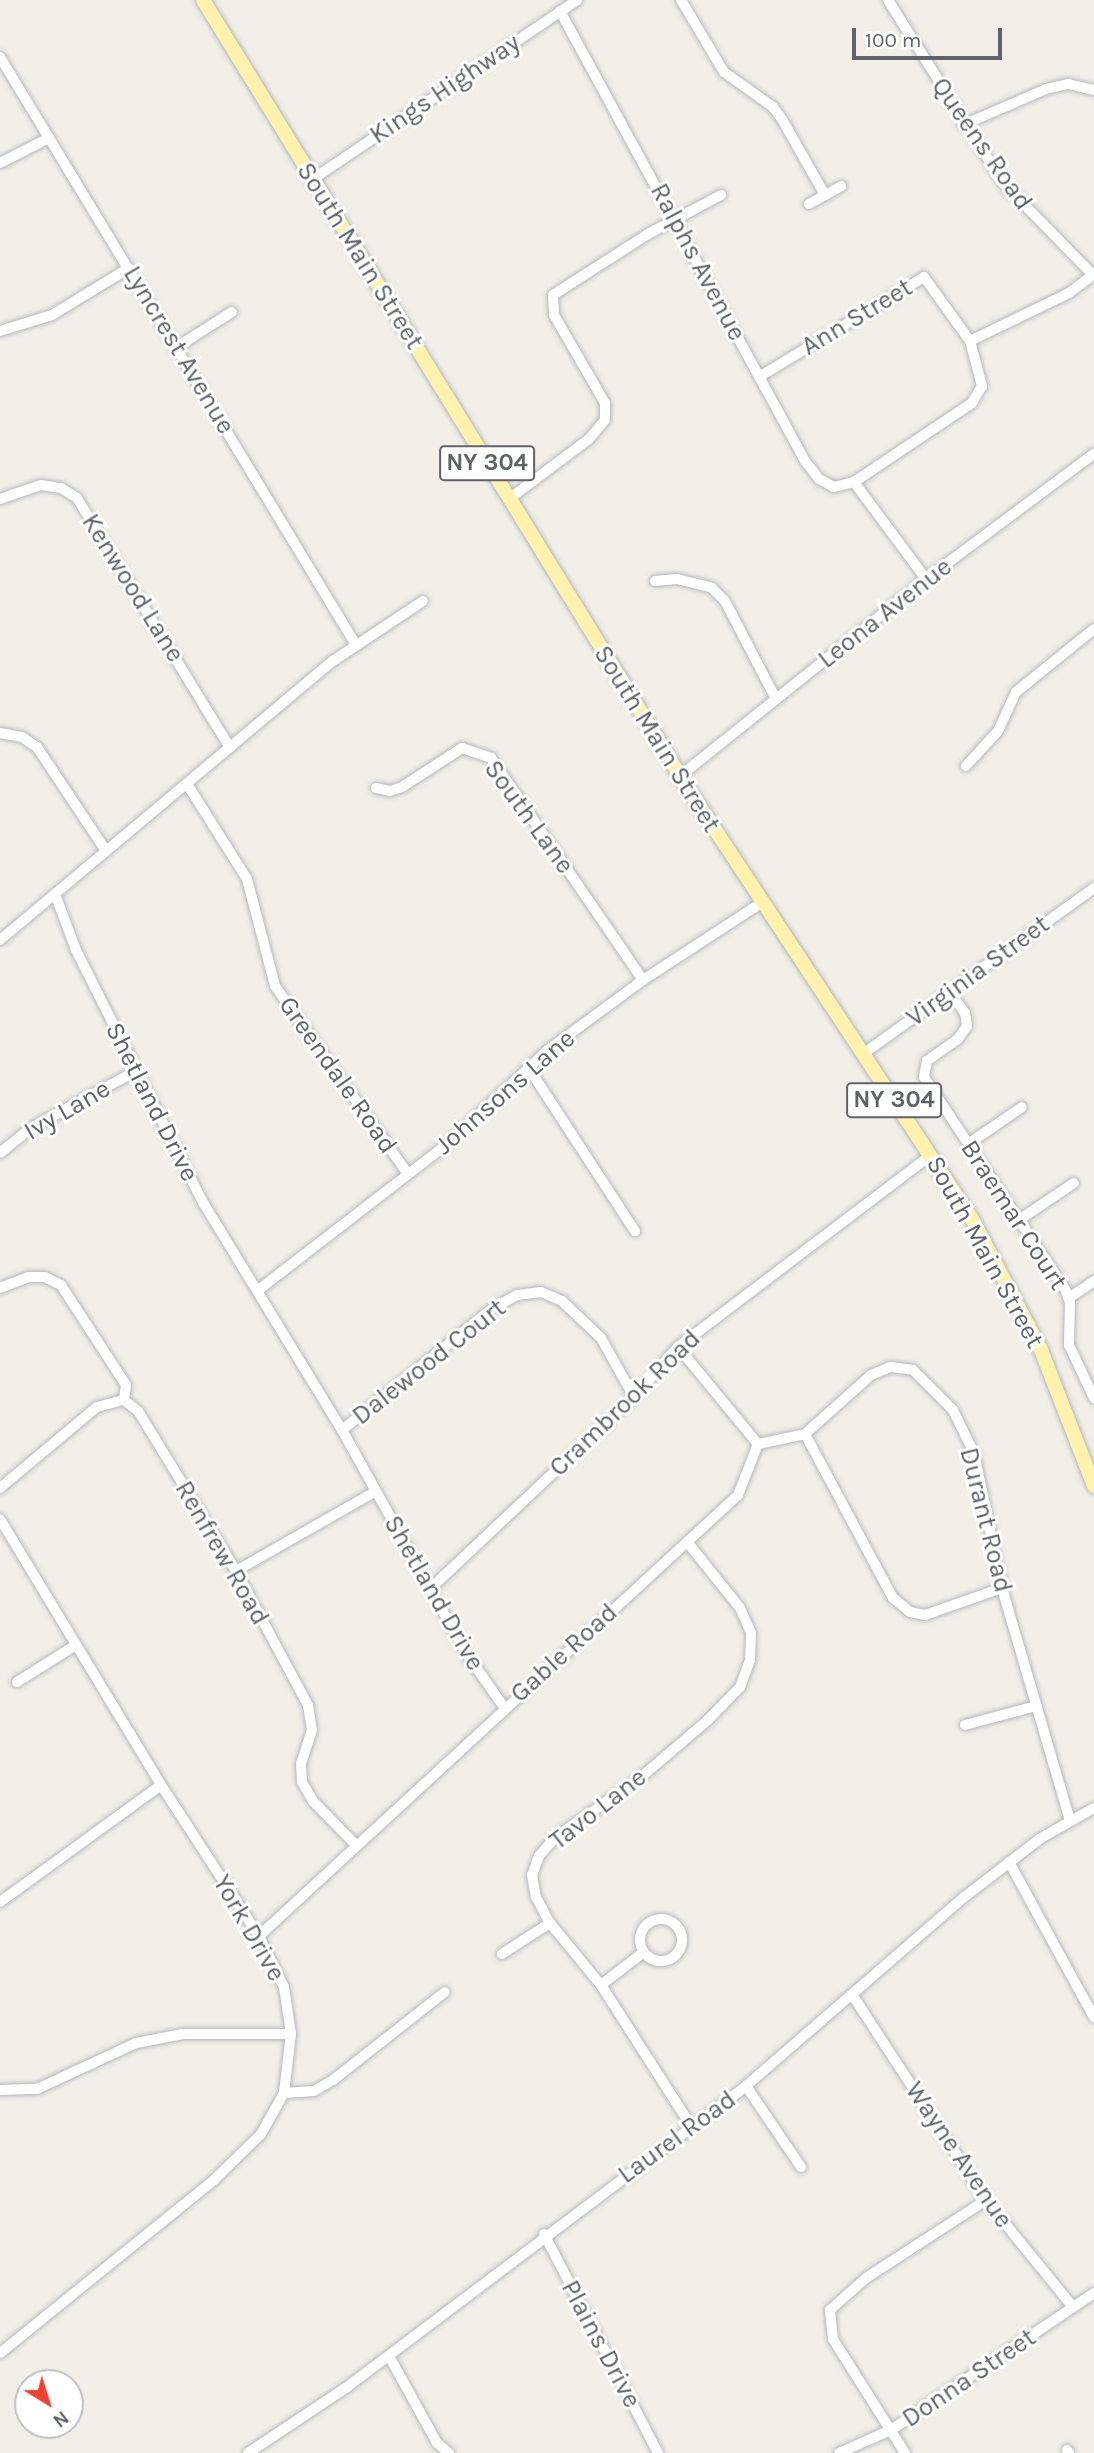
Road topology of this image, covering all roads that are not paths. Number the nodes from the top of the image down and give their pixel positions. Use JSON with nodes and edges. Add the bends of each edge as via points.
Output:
{"nodes":[{"id":1,"x":203,"y":0,"type":"edge"},
{"id":2,"x":577,"y":0,"type":"edge"},
{"id":3,"x":681,"y":0,"type":"edge"},
{"id":4,"x":888,"y":0,"type":"edge"},
{"id":5,"x":560,"y":11,"type":"junction"},
{"id":6,"x":0,"y":57,"type":"edge"},
{"id":7,"x":1094,"y":90,"type":"edge"},
{"id":8,"x":963,"y":125,"type":"junction"},
{"id":9,"x":48,"y":138,"type":"junction"},
{"id":10,"x":0,"y":163,"type":"edge"},
{"id":11,"x":313,"y":179,"type":"junction"},
{"id":12,"x":841,"y":186,"type":"dead end"},
{"id":13,"x":721,"y":195,"type":"dead end"},
{"id":14,"x":825,"y":195,"type":"junction"},
{"id":15,"x":809,"y":204,"type":"dead end"},
{"id":16,"x":674,"y":218,"type":"junction"},
{"id":17,"x":129,"y":268,"type":"junction"},
{"id":18,"x":1093,"y":274,"type":"edge"},
{"id":19,"x":232,"y":312,"type":"dead end"},
{"id":20,"x":0,"y":331,"type":"edge"},
{"id":21,"x":970,"y":341,"type":"junction"},
{"id":22,"x":177,"y":347,"type":"junction"},
{"id":23,"x":759,"y":377,"type":"junction"},
{"id":24,"x":1094,"y":454,"type":"edge"},
{"id":25,"x":854,"y":482,"type":"junction"},
{"id":26,"x":0,"y":499,"type":"edge"},
{"id":27,"x":509,"y":499,"type":"junction"},
{"id":28,"x":926,"y":579,"type":"junction"},
{"id":29,"x":655,"y":581,"type":"dead end"},
{"id":30,"x":423,"y":601,"type":"dead end"},
{"id":31,"x":1094,"y":629,"type":"edge"},
{"id":32,"x":356,"y":645,"type":"junction"},
{"id":33,"x":776,"y":699,"type":"junction"},
{"id":34,"x":0,"y":733,"type":"edge"},
{"id":35,"x":230,"y":748,"type":"junction"},
{"id":36,"x":966,"y":766,"type":"dead end"},
{"id":37,"x":680,"y":776,"type":"junction"},
{"id":38,"x":187,"y":784,"type":"junction"},
{"id":39,"x":376,"y":788,"type":"dead end"},
{"id":40,"x":106,"y":851,"type":"junction"},
{"id":41,"x":1094,"y":888,"type":"edge"},
{"id":42,"x":55,"y":894,"type":"junction"},
{"id":43,"x":761,"y":903,"type":"junction"},
{"id":44,"x":0,"y":940,"type":"edge"},
{"id":45,"x":643,"y":980,"type":"junction"},
{"id":46,"x":949,"y":991,"type":"junction"},
{"id":47,"x":863,"y":1054,"type":"junction"},
{"id":48,"x":527,"y":1067,"type":"junction"},
{"id":49,"x":135,"y":1071,"type":"junction"},
{"id":50,"x":1022,"y":1107,"type":"dead end"},
{"id":51,"x":968,"y":1144,"type":"junction"},
{"id":52,"x":0,"y":1153,"type":"edge"},
{"id":53,"x":932,"y":1155,"type":"junction"},
{"id":54,"x":408,"y":1174,"type":"junction"},
{"id":55,"x":1074,"y":1183,"type":"dead end"},
{"id":56,"x":1019,"y":1220,"type":"junction"},
{"id":57,"x":635,"y":1231,"type":"dead end"},
{"id":58,"x":1094,"y":1281,"type":"edge"},
{"id":59,"x":0,"y":1288,"type":"edge"},
{"id":60,"x":257,"y":1291,"type":"junction"},
{"id":61,"x":1069,"y":1298,"type":"junction"},
{"id":62,"x":678,"y":1347,"type":"junction"},
{"id":63,"x":1091,"y":1386,"type":"edge"},
{"id":64,"x":634,"y":1396,"type":"junction"},
{"id":65,"x":1094,"y":1398,"type":"edge"},
{"id":66,"x":124,"y":1400,"type":"junction"},
{"id":67,"x":342,"y":1430,"type":"junction"},
{"id":68,"x":806,"y":1434,"type":"junction"},
{"id":69,"x":758,"y":1444,"type":"junction"},
{"id":70,"x":1094,"y":1486,"type":"edge"},
{"id":71,"x":0,"y":1488,"type":"edge"},
{"id":72,"x":376,"y":1492,"type":"junction"},
{"id":73,"x":0,"y":1518,"type":"edge"},
{"id":74,"x":688,"y":1543,"type":"junction"},
{"id":75,"x":236,"y":1571,"type":"junction"},
{"id":76,"x":431,"y":1588,"type":"junction"},
{"id":77,"x":1002,"y":1588,"type":"junction"},
{"id":78,"x":76,"y":1644,"type":"junction"},
{"id":79,"x":17,"y":1682,"type":"dead end"},
{"id":80,"x":1036,"y":1706,"type":"junction"},
{"id":81,"x":504,"y":1707,"type":"junction"},
{"id":82,"x":965,"y":1725,"type":"dead end"},
{"id":83,"x":161,"y":1785,"type":"junction"},
{"id":84,"x":1094,"y":1808,"type":"edge"},
{"id":85,"x":1070,"y":1820,"type":"junction"},
{"id":86,"x":356,"y":1844,"type":"junction"},
{"id":87,"x":1009,"y":1862,"type":"junction"},
{"id":88,"x":0,"y":1902,"type":"edge"},
{"id":89,"x":550,"y":1923,"type":"junction"},
{"id":90,"x":258,"y":1936,"type":"junction"},
{"id":91,"x":644,"y":1952,"type":"dead end"},
{"id":92,"x":502,"y":1954,"type":"dead end"},
{"id":93,"x":601,"y":1985,"type":"junction"},
{"id":94,"x":445,"y":1992,"type":"dead end"},
{"id":95,"x":853,"y":1996,"type":"junction"},
{"id":96,"x":1094,"y":2017,"type":"edge"},
{"id":97,"x":291,"y":2034,"type":"junction"},
{"id":98,"x":746,"y":2086,"type":"junction"},
{"id":99,"x":0,"y":2090,"type":"edge"},
{"id":100,"x":284,"y":2093,"type":"junction"},
{"id":101,"x":691,"y":2126,"type":"junction"},
{"id":102,"x":801,"y":2167,"type":"dead end"},
{"id":103,"x":986,"y":2200,"type":"junction"},
{"id":104,"x":544,"y":2234,"type":"junction"},
{"id":105,"x":1094,"y":2293,"type":"edge"},
{"id":106,"x":1073,"y":2307,"type":"junction"},
{"id":107,"x":0,"y":2353,"type":"edge"},
{"id":108,"x":389,"y":2356,"type":"junction"},
{"id":109,"x":891,"y":2430,"type":"junction"},
{"id":110,"x":248,"y":2453,"type":"edge"},
{"id":111,"x":449,"y":2453,"type":"edge"},
{"id":112,"x":658,"y":2453,"type":"edge"},
{"id":113,"x":839,"y":2453,"type":"edge"},
{"id":114,"x":905,"y":2453,"type":"edge"}],
"edges":[{"from":1,"to":11,"type":"main road","name":"South Main Street","number":"NY 304"},
{"from":2,"to":5,"type":"street","name":"Kings Highway"},
{"from":3,"to":14,"type":"street","via":[[724,72],[766,102],[783,121]]},
{"from":4,"to":8,"type":"street","name":"Queens Road"},
{"from":5,"to":11,"type":"street","name":"Kings Highway"},
{"from":5,"to":16,"type":"street","name":"Ralphs Avenue"},
{"from":6,"to":9,"type":"street","name":"Lyncrest Avenue"},
{"from":7,"to":8,"type":"street","via":[[1068,84],[1046,89]]},
{"from":8,"to":18,"type":"street","name":"Queens Road","via":[[1020,202]]},
{"from":9,"to":10,"type":"street"},
{"from":9,"to":17,"type":"street","name":"Lyncrest Avenue"},
{"from":11,"to":27,"type":"main road","name":"South Main Street","number":"NY 304"},
{"from":12,"to":14,"type":"street"},
{"from":13,"to":16,"type":"street"},
{"from":14,"to":15,"type":"street"},
{"from":16,"to":23,"type":"street","name":"Ralphs Avenue"},
{"from":16,"to":27,"type":"street","via":[[554,295],[554,315],[605,402],[605,420],[589,439]]},
{"from":17,"to":20,"type":"street","via":[[52,315]]},
{"from":17,"to":22,"type":"street","name":"Lyncrest Avenue"},
{"from":18,"to":21,"type":"street","via":[[1069,293]]},
{"from":19,"to":22,"type":"street"},
{"from":21,"to":23,"type":"street","name":"Ann Street","via":[[925,277]]},
{"from":21,"to":25,"type":"street","name":"Ann Street","via":[[980,373],[979,395]]},
{"from":22,"to":32,"type":"street","name":"Lyncrest Avenue"},
{"from":23,"to":25,"type":"street","name":"Ralphs Avenue","via":[[819,479],[834,487]]},
{"from":24,"to":28,"type":"street","name":"Leona Avenue"},
{"from":25,"to":28,"type":"street"},
{"from":26,"to":35,"type":"street","name":"Kenwood Lane","via":[[41,485],[61,488],[77,498]]},
{"from":27,"to":37,"type":"main road","name":"South Main Street","number":"NY 304"},
{"from":28,"to":33,"type":"street","name":"Leona Avenue"},
{"from":29,"to":33,"type":"street","via":[[677,579],[712,588],[725,601]]},
{"from":30,"to":32,"type":"street"},
{"from":31,"to":36,"type":"street","via":[[1016,692],[998,731]]},
{"from":32,"to":35,"type":"street"},
{"from":33,"to":37,"type":"street","name":"Leona Avenue"},
{"from":34,"to":40,"type":"street","via":[[22,737],[37,747]]},
{"from":35,"to":38,"type":"street"},
{"from":37,"to":43,"type":"main road","name":"South Main Street","number":"NY 304"},
{"from":38,"to":40,"type":"street"},
{"from":38,"to":54,"type":"street","name":"Greendale Road","via":[[247,879],[275,986]]},
{"from":39,"to":45,"type":"street","name":"South Lane","via":[[402,788],[462,748],[491,758]]},
{"from":40,"to":42,"type":"street"},
{"from":41,"to":46,"type":"street","name":"Virginia Street"},
{"from":42,"to":44,"type":"street"},
{"from":42,"to":49,"type":"street","name":"Shetland Drive","via":[[76,950]]},
{"from":43,"to":45,"type":"street","name":"Johnsons Lane"},
{"from":43,"to":47,"type":"main road","name":"South Main Street","number":"NY 304"},
{"from":45,"to":48,"type":"street","name":"Johnsons Lane"},
{"from":46,"to":47,"type":"street","name":"Virginia Street"},
{"from":46,"to":51,"type":"street","name":"Braemar Court","via":[[965,1013],[967,1026],[958,1039],[928,1061],[923,1073]]},
{"from":47,"to":53,"type":"main road","name":"South Main Street","number":"NY 304"},
{"from":48,"to":54,"type":"street","name":"Johnsons Lane"},
{"from":48,"to":57,"type":"street"},
{"from":49,"to":52,"type":"street","name":"Ivy Lane","via":[[32,1128]]},
{"from":49,"to":60,"type":"street","name":"Shetland Drive","via":[[204,1204]]},
{"from":50,"to":51,"type":"street"},
{"from":51,"to":56,"type":"street","name":"Braemar Court"},
{"from":53,"to":62,"type":"street","name":"Crambrook Road"},
{"from":53,"to":70,"type":"main road","name":"South Main Street","number":"NY 304","via":[[1025,1318]]},
{"from":54,"to":60,"type":"street","name":"Johnsons Lane"},
{"from":55,"to":56,"type":"street"},
{"from":56,"to":61,"type":"street","name":"Braemar Court"},
{"from":58,"to":61,"type":"street"},
{"from":59,"to":66,"type":"street","via":[[29,1277],[45,1277],[61,1285],[126,1385]]},
{"from":60,"to":67,"type":"street","name":"Shetland Drive"},
{"from":61,"to":63,"type":"street","name":"Braemar Court","via":[[1069,1345]]},
{"from":62,"to":64,"type":"street","name":"Crambrook Road"},
{"from":62,"to":69,"type":"street"},
{"from":63,"to":65,"type":"street"},
{"from":64,"to":67,"type":"street","name":"Dalewood Court","via":[[601,1338],[582,1317],[541,1292],[517,1294],[493,1308]]},
{"from":64,"to":76,"type":"street","name":"Crambrook Road"},
{"from":66,"to":71,"type":"street","via":[[97,1407]]},
{"from":66,"to":75,"type":"street","name":"Renfrew Road","via":[[138,1411]]},
{"from":67,"to":72,"type":"street","name":"Shetland Drive"},
{"from":68,"to":69,"type":"street"},
{"from":68,"to":77,"type":"street","via":[[886,1586],[910,1612],[925,1615]]},
{"from":68,"to":77,"type":"street","name":"Durant Road","via":[[871,1375],[890,1367],[913,1370],[953,1410],[974,1453]]},
{"from":69,"to":74,"type":"street","name":"Gable Road","via":[[738,1495]]},
{"from":72,"to":75,"type":"street"},
{"from":72,"to":76,"type":"street","name":"Shetland Drive"},
{"from":73,"to":78,"type":"street","name":"York Drive"},
{"from":74,"to":81,"type":"street","name":"Gable Road"},
{"from":74,"to":89,"type":"street","name":"Tavo Lane","via":[[740,1608],[751,1633],[750,1660],[740,1686],[708,1720],[538,1856],[532,1875],[536,1897]]},
{"from":75,"to":86,"type":"street","name":"Renfrew Road","via":[[308,1705],[312,1730],[301,1763],[302,1782],[313,1801]]},
{"from":76,"to":81,"type":"street","name":"Shetland Drive","via":[[466,1653]]},
{"from":77,"to":80,"type":"street","name":"Durant Road"},
{"from":78,"to":79,"type":"street"},
{"from":78,"to":83,"type":"street","name":"York Drive"},
{"from":80,"to":82,"type":"street"},
{"from":80,"to":85,"type":"street","name":"Durant Road"},
{"from":81,"to":86,"type":"street","name":"Gable Road"},
{"from":83,"to":88,"type":"street"},
{"from":83,"to":90,"type":"street","name":"York Drive"},
{"from":84,"to":85,"type":"street","name":"Laurel Road"},
{"from":85,"to":87,"type":"street","name":"Laurel Road"},
{"from":86,"to":90,"type":"street","name":"Gable Road"},
{"from":87,"to":95,"type":"street","name":"Laurel Road"},
{"from":87,"to":96,"type":"street"},
{"from":89,"to":92,"type":"street"},
{"from":89,"to":93,"type":"street","name":"Tavo Lane"},
{"from":90,"to":97,"type":"street","name":"York Drive","via":[[284,1987]]},
{"from":91,"to":93,"type":"street"},
{"from":93,"to":101,"type":"street","name":"Tavo Lane"},
{"from":94,"to":100,"type":"street","via":[[333,2080],[314,2091]]},
{"from":95,"to":98,"type":"street","name":"Laurel Road"},
{"from":95,"to":103,"type":"street","name":"Wayne Avenue"},
{"from":97,"to":99,"type":"street","via":[[183,2034],[136,2043],[37,2089]]},
{"from":97,"to":100,"type":"street","name":"York Drive"},
{"from":98,"to":101,"type":"street","name":"Laurel Road"},
{"from":98,"to":102,"type":"street"},
{"from":100,"to":107,"type":"street","name":"York Drive","via":[[261,2134],[214,2180]]},
{"from":101,"to":104,"type":"street","name":"Laurel Road"},
{"from":103,"to":106,"type":"street","name":"Wayne Avenue"},
{"from":103,"to":109,"type":"street","via":[[866,2278],[830,2310],[834,2339]]},
{"from":104,"to":108,"type":"street","name":"Laurel Road"},
{"from":104,"to":112,"type":"street","name":"Plains Drive"},
{"from":105,"to":106,"type":"street","name":"Donna Street"},
{"from":106,"to":109,"type":"street","name":"Donna Street"},
{"from":108,"to":110,"type":"street","name":"Laurel Road"},
{"from":108,"to":111,"type":"street","via":[[437,2442]]},
{"from":109,"to":113,"type":"street","name":"Donna Street"},
{"from":109,"to":114,"type":"street"}]}
